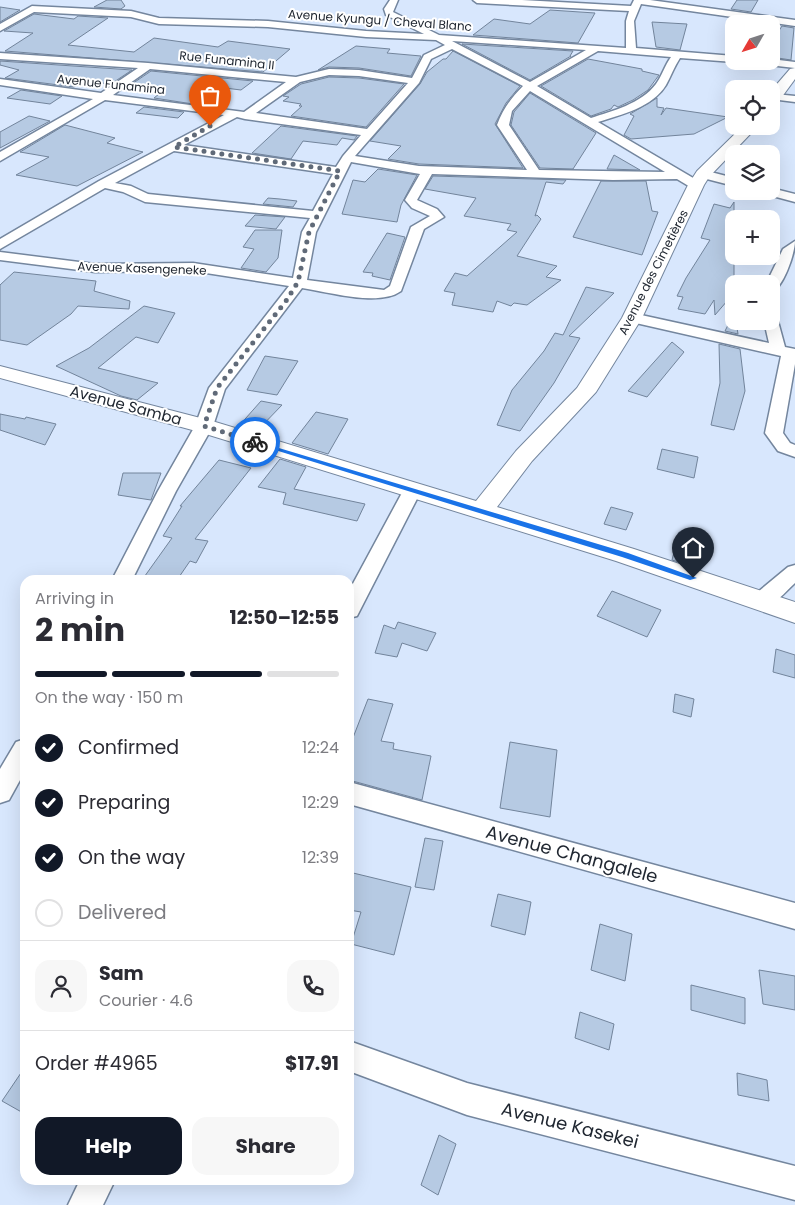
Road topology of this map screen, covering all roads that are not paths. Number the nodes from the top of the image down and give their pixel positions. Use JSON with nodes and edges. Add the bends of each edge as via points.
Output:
{"nodes":[{"id":1,"x":50,"y":0,"type":"edge"},
{"id":2,"x":394,"y":0,"type":"edge"},
{"id":3,"x":477,"y":0,"type":"edge"},
{"id":4,"x":515,"y":1,"type":"edge"},
{"id":5,"x":638,"y":3,"type":"edge"},
{"id":6,"x":143,"y":5,"type":"dead end"},
{"id":7,"x":32,"y":10,"type":"junction"},
{"id":8,"x":131,"y":14,"type":"junction"},
{"id":9,"x":383,"y":19,"type":"junction"},
{"id":10,"x":795,"y":22,"type":"edge"},
{"id":11,"x":0,"y":28,"type":"edge"},
{"id":12,"x":366,"y":34,"type":"junction"},
{"id":13,"x":434,"y":37,"type":"junction"},
{"id":14,"x":450,"y":46,"type":"junction"},
{"id":15,"x":597,"y":48,"type":"junction"},
{"id":16,"x":631,"y":50,"type":"junction"},
{"id":17,"x":678,"y":53,"type":"junction"},
{"id":18,"x":2,"y":58,"type":"edge"},
{"id":19,"x":725,"y":58,"type":"edge"},
{"id":20,"x":780,"y":63,"type":"edge"},
{"id":21,"x":795,"y":65,"type":"edge"},
{"id":22,"x":152,"y":66,"type":"junction"},
{"id":23,"x":795,"y":72,"type":"edge"},
{"id":24,"x":296,"y":80,"type":"junction"},
{"id":25,"x":0,"y":82,"type":"edge"},
{"id":26,"x":415,"y":82,"type":"junction"},
{"id":27,"x":531,"y":87,"type":"junction"},
{"id":28,"x":780,"y":88,"type":"edge"},
{"id":29,"x":103,"y":97,"type":"junction"},
{"id":30,"x":780,"y":99,"type":"edge"},
{"id":31,"x":795,"y":99,"type":"edge"},
{"id":32,"x":240,"y":115,"type":"junction"},
{"id":33,"x":591,"y":121,"type":"junction"},
{"id":34,"x":368,"y":132,"type":"junction"},
{"id":35,"x":742,"y":135,"type":"edge"},
{"id":36,"x":174,"y":147,"type":"junction"},
{"id":37,"x":6,"y":150,"type":"edge"},
{"id":38,"x":0,"y":157,"type":"edge"},
{"id":39,"x":347,"y":158,"type":"junction"},
{"id":40,"x":340,"y":171,"type":"junction"},
{"id":41,"x":428,"y":171,"type":"junction"},
{"id":42,"x":536,"y":174,"type":"junction"},
{"id":43,"x":678,"y":175,"type":"junction"},
{"id":44,"x":699,"y":180,"type":"junction"},
{"id":45,"x":725,"y":181,"type":"edge"},
{"id":46,"x":102,"y":184,"type":"junction"},
{"id":47,"x":780,"y":194,"type":"edge"},
{"id":48,"x":795,"y":198,"type":"edge"},
{"id":49,"x":317,"y":215,"type":"junction"},
{"id":50,"x":0,"y":245,"type":"edge"},
{"id":51,"x":795,"y":245,"type":"edge"},
{"id":52,"x":0,"y":256,"type":"edge"},
{"id":53,"x":777,"y":275,"type":"edge"},
{"id":54,"x":298,"y":282,"type":"junction"},
{"id":55,"x":632,"y":318,"type":"junction"},
{"id":56,"x":777,"y":330,"type":"edge"},
{"id":57,"x":787,"y":353,"type":"edge"},
{"id":58,"x":0,"y":372,"type":"edge"},
{"id":59,"x":204,"y":426,"type":"junction"},
{"id":60,"x":795,"y":451,"type":"edge"},
{"id":61,"x":412,"y":491,"type":"junction"},
{"id":62,"x":480,"y":512,"type":"junction"},
{"id":63,"x":795,"y":572,"type":"edge"},
{"id":64,"x":125,"y":575,"type":"edge"},
{"id":65,"x":354,"y":601,"type":"edge"},
{"id":66,"x":761,"y":601,"type":"junction"},
{"id":67,"x":795,"y":613,"type":"edge"},
{"id":68,"x":20,"y":758,"type":"edge"},
{"id":69,"x":0,"y":792,"type":"edge"},
{"id":70,"x":354,"y":794,"type":"edge"},
{"id":71,"x":795,"y":916,"type":"edge"},
{"id":72,"x":354,"y":1058,"type":"edge"},
{"id":73,"x":795,"y":1183,"type":"edge"},
{"id":74,"x":95,"y":1185,"type":"edge"},
{"id":75,"x":85,"y":1205,"type":"edge"}],
"edges":[{"from":1,"to":7,"type":"street"},
{"from":2,"to":9,"type":"street"},
{"from":3,"to":4,"type":"street"},
{"from":4,"to":5,"type":"street"},
{"from":5,"to":10,"type":"street"},
{"from":5,"to":16,"type":"street","via":[[630,21]]},
{"from":6,"to":8,"type":"street"},
{"from":7,"to":8,"type":"street","name":"Avenue Kyungu / Cheval Blanc"},
{"from":7,"to":11,"type":"street"},
{"from":8,"to":12,"type":"street","name":"Avenue Kyungu / Cheval Blanc","via":[[159,21],[268,24]]},
{"from":9,"to":12,"type":"street"},
{"from":9,"to":13,"type":"street"},
{"from":12,"to":13,"type":"street","name":"Avenue Kyungu / Cheval Blanc"},
{"from":13,"to":14,"type":"street"},
{"from":13,"to":15,"type":"street","name":"Avenue Kyungu / Cheval Blanc"},
{"from":14,"to":26,"type":"street","via":[[427,57]]},
{"from":14,"to":27,"type":"street"},
{"from":15,"to":16,"type":"street","name":"Avenue Kyungu / Cheval Blanc"},
{"from":15,"to":27,"type":"street","via":[[564,67],[540,76]]},
{"from":16,"to":17,"type":"street","name":"Avenue Kyungu / Cheval Blanc"},
{"from":17,"to":19,"type":"street","name":"Avenue Kyungu / Cheval Blanc"},
{"from":17,"to":33,"type":"street","via":[[661,85],[649,96],[628,109]]},
{"from":18,"to":22,"type":"street","name":"Rue Funamina II"},
{"from":20,"to":21,"type":"street"},
{"from":22,"to":24,"type":"street","name":"Rue Funamina II"},
{"from":22,"to":29,"type":"street"},
{"from":23,"to":28,"type":"street"},
{"from":24,"to":26,"type":"street","via":[[336,71]]},
{"from":24,"to":32,"type":"street"},
{"from":25,"to":29,"type":"street","name":"Avenue Funamina"},
{"from":26,"to":34,"type":"street"},
{"from":27,"to":33,"type":"street"},
{"from":27,"to":42,"type":"street","via":[[504,113],[503,125]]},
{"from":29,"to":32,"type":"street","name":"Avenue Funamina"},
{"from":29,"to":37,"type":"street"},
{"from":30,"to":31,"type":"street"},
{"from":32,"to":34,"type":"street","name":"Avenue Funamina"},
{"from":32,"to":36,"type":"street"},
{"from":33,"to":43,"type":"street"},
{"from":34,"to":39,"type":"street"},
{"from":35,"to":44,"type":"street","name":"Avenue des Cimetières"},
{"from":36,"to":40,"type":"street"},
{"from":36,"to":46,"type":"street"},
{"from":37,"to":38,"type":"street"},
{"from":39,"to":40,"type":"street"},
{"from":39,"to":41,"type":"street"},
{"from":40,"to":49,"type":"street"},
{"from":41,"to":42,"type":"street"},
{"from":41,"to":54,"type":"street","name":"Avenue Kasengeneke","via":[[410,200],[437,217],[418,228],[394,291],[378,295]]},
{"from":42,"to":43,"type":"street"},
{"from":43,"to":44,"type":"street"},
{"from":44,"to":45,"type":"street"},
{"from":44,"to":55,"type":"street","name":"Avenue des Cimetières"},
{"from":46,"to":49,"type":"street","via":[[127,189],[145,198]]},
{"from":46,"to":50,"type":"street"},
{"from":47,"to":48,"type":"street"},
{"from":49,"to":54,"type":"street","via":[[309,232]]},
{"from":51,"to":53,"type":"street"},
{"from":52,"to":54,"type":"street","name":"Avenue Kasengeneke","via":[[95,268],[193,267]]},
{"from":54,"to":59,"type":"street","via":[[217,388]]},
{"from":55,"to":57,"type":"street"},
{"from":55,"to":62,"type":"street","name":"Avenue des Cimetières","via":[[585,392],[524,456]]},
{"from":56,"to":57,"type":"street"},
{"from":57,"to":60,"type":"street","via":[[774,433],[784,447]]},
{"from":58,"to":59,"type":"street","name":"Avenue Samba"},
{"from":59,"to":61,"type":"street","name":"Avenue Samba"},
{"from":59,"to":64,"type":"street"},
{"from":61,"to":62,"type":"street","name":"Avenue Samba"},
{"from":61,"to":65,"type":"street"},
{"from":62,"to":66,"type":"street","name":"Avenue Samba","via":[[625,555]]},
{"from":63,"to":66,"type":"street"},
{"from":66,"to":67,"type":"street","name":"Avenue Samba"},
{"from":68,"to":69,"type":"street"},
{"from":70,"to":71,"type":"street","name":"Avenue Changalele"},
{"from":72,"to":73,"type":"street","name":"Avenue Kasekei","via":[[468,1099]]},
{"from":74,"to":75,"type":"street"}]}
